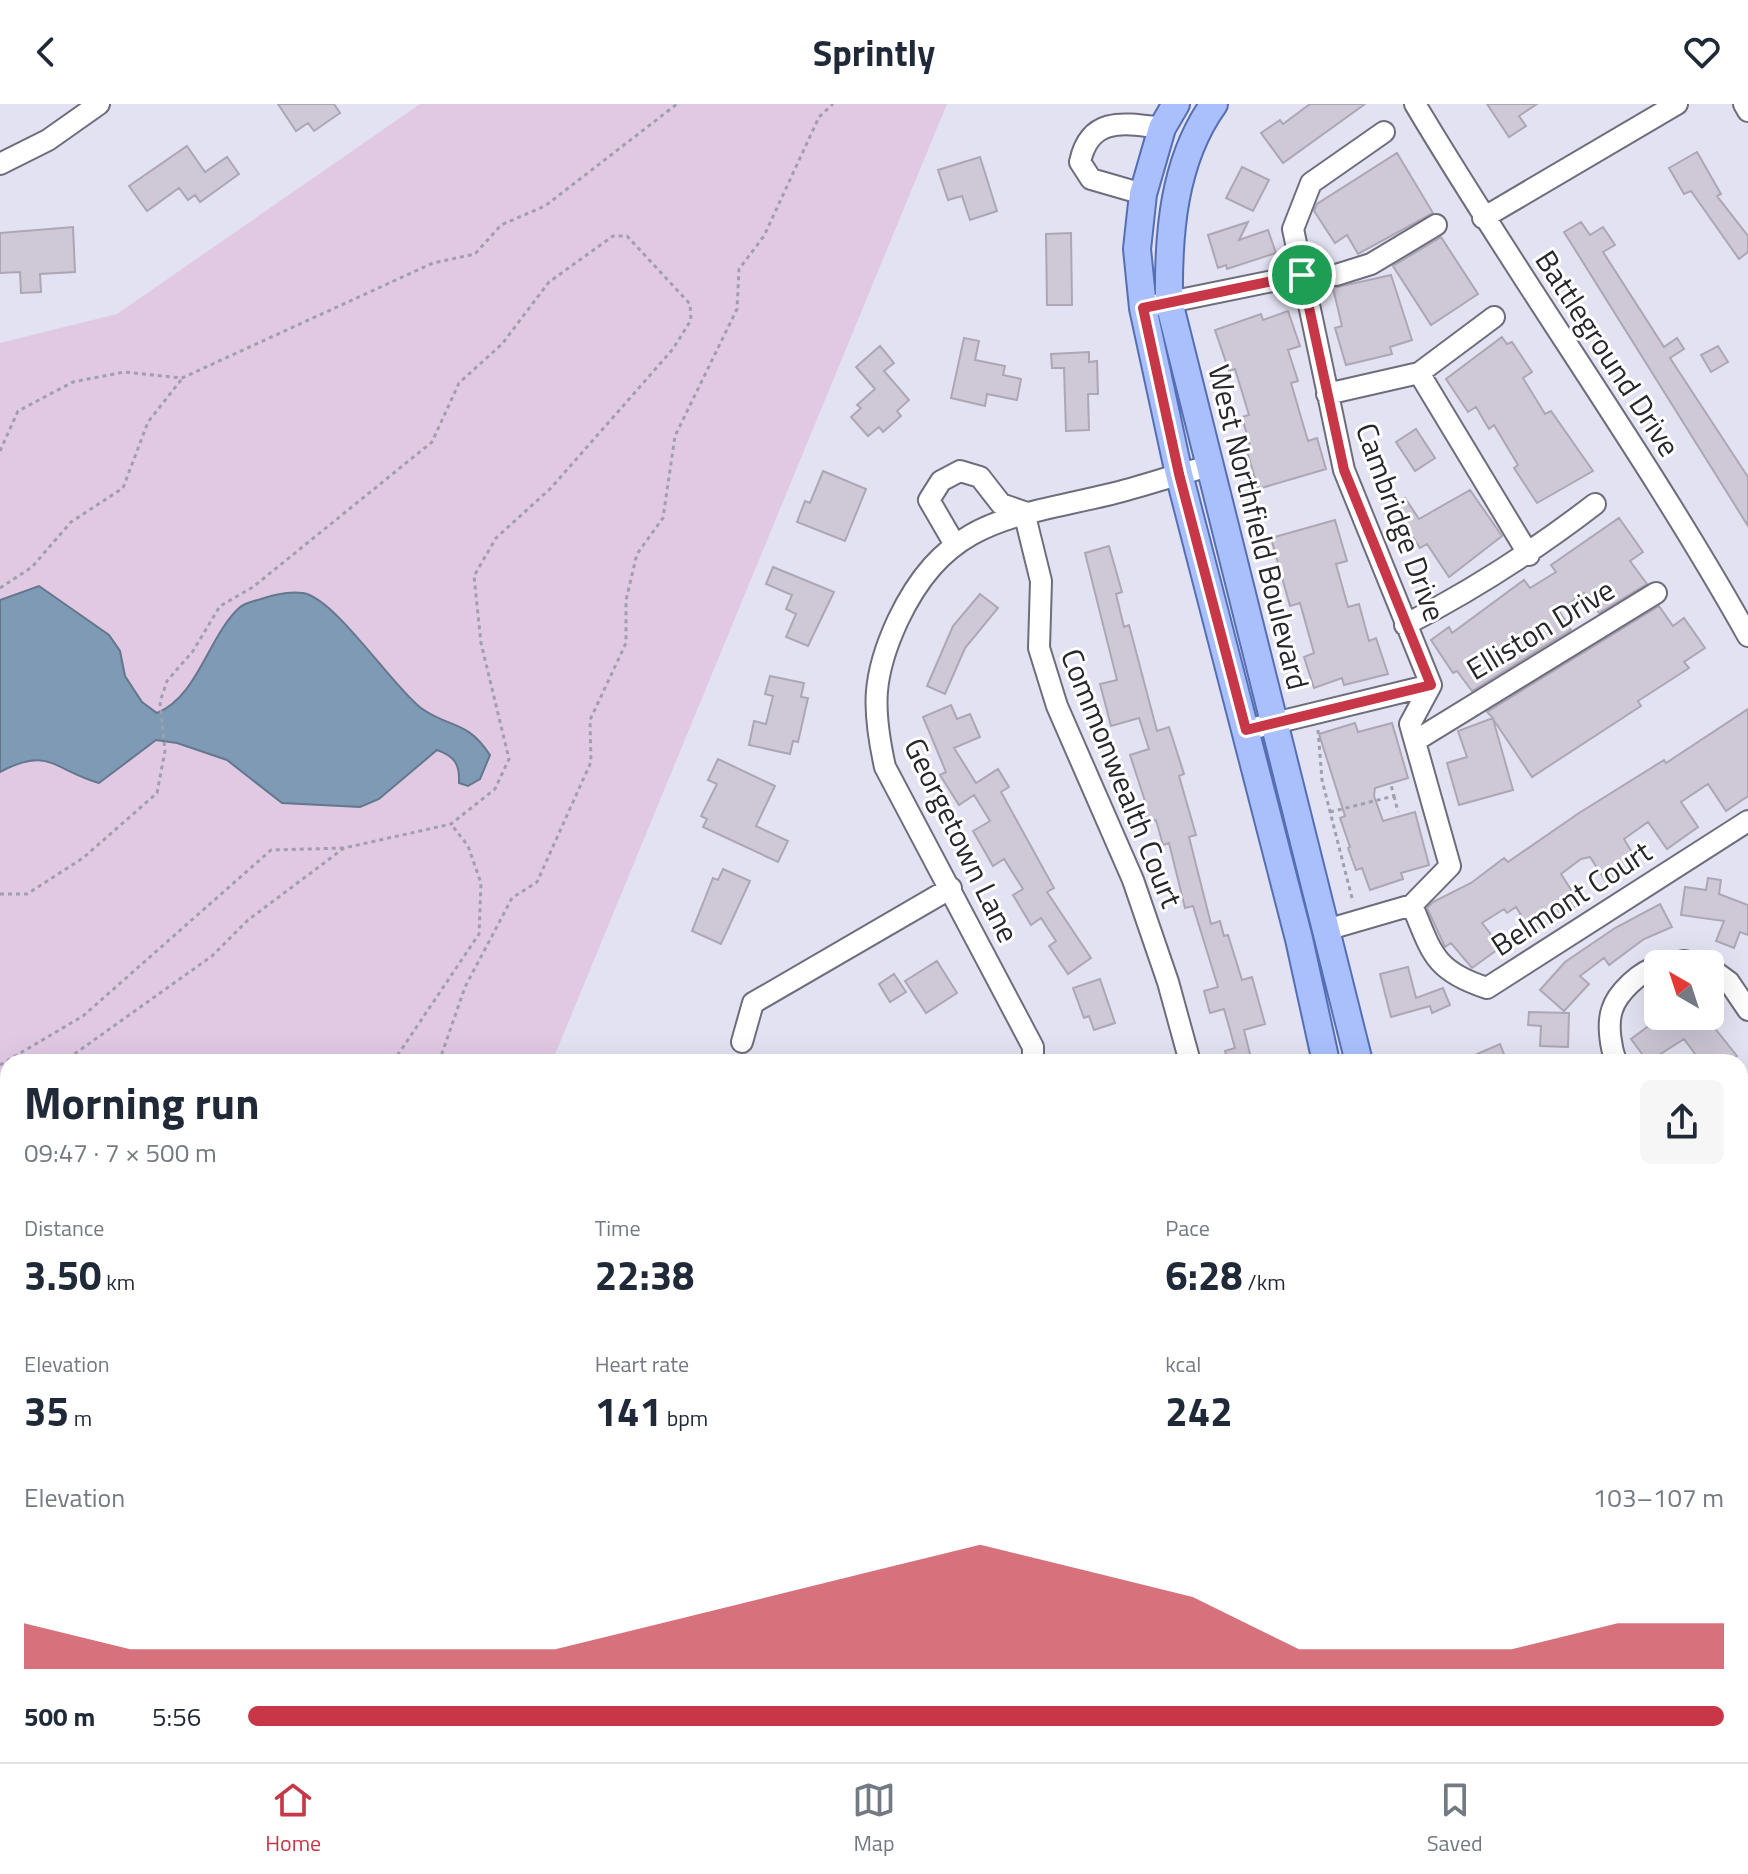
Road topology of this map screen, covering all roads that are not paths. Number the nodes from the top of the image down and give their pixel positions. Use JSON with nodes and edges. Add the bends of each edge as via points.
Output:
{"nodes":[{"id":1,"x":99,"y":104,"type":"edge"},
{"id":2,"x":1176,"y":104,"type":"edge"},
{"id":3,"x":1214,"y":104,"type":"edge"},
{"id":4,"x":1415,"y":104,"type":"edge"},
{"id":5,"x":1677,"y":104,"type":"edge"},
{"id":6,"x":1744,"y":104,"type":"edge"},
{"id":7,"x":1748,"y":111,"type":"edge"},
{"id":8,"x":70,"y":113,"type":"edge"},
{"id":9,"x":1162,"y":128,"type":"junction"},
{"id":10,"x":1384,"y":132,"type":"dead end"},
{"id":11,"x":0,"y":164,"type":"edge"},
{"id":12,"x":1143,"y":194,"type":"junction"},
{"id":13,"x":1483,"y":218,"type":"junction"},
{"id":14,"x":1436,"y":225,"type":"dead end"},
{"id":15,"x":1302,"y":275,"type":"junction"},
{"id":16,"x":1156,"y":305,"type":"junction"},
{"id":17,"x":1494,"y":317,"type":"dead end"},
{"id":18,"x":1419,"y":373,"type":"junction"},
{"id":19,"x":1327,"y":394,"type":"junction"},
{"id":20,"x":1210,"y":466,"type":"junction"},
{"id":21,"x":1179,"y":474,"type":"junction"},
{"id":22,"x":1595,"y":504,"type":"dead end"},
{"id":23,"x":1024,"y":512,"type":"junction"},
{"id":24,"x":954,"y":543,"type":"junction"},
{"id":25,"x":1529,"y":555,"type":"junction"},
{"id":26,"x":1656,"y":593,"type":"dead end"},
{"id":27,"x":1405,"y":625,"type":"junction"},
{"id":28,"x":1748,"y":636,"type":"edge"},
{"id":29,"x":1431,"y":685,"type":"junction"},
{"id":30,"x":1276,"y":723,"type":"junction"},
{"id":31,"x":1246,"y":730,"type":"junction"},
{"id":32,"x":1415,"y":741,"type":"junction"},
{"id":33,"x":1748,"y":821,"type":"edge"},
{"id":34,"x":951,"y":888,"type":"junction"},
{"id":35,"x":1412,"y":905,"type":"junction"},
{"id":36,"x":1326,"y":930,"type":"junction"},
{"id":37,"x":1644,"y":976,"type":"edge"},
{"id":38,"x":1724,"y":978,"type":"edge"},
{"id":39,"x":1748,"y":1010,"type":"edge"},
{"id":40,"x":742,"y":1042,"type":"dead end"},
{"id":41,"x":1033,"y":1054,"type":"edge"},
{"id":42,"x":1188,"y":1054,"type":"edge"},
{"id":43,"x":1324,"y":1054,"type":"edge"},
{"id":44,"x":1357,"y":1054,"type":"edge"},
{"id":45,"x":1614,"y":1054,"type":"edge"}],
"edges":[{"from":1,"to":8,"type":"street"},
{"from":2,"to":9,"type":"main road","name":"West Northfield Boulevard"},
{"from":3,"to":16,"type":"main road","name":"West Northfield Boulevard","via":[[1180,176]]},
{"from":4,"to":13,"type":"street","name":"Battleground Drive"},
{"from":5,"to":13,"type":"street"},
{"from":6,"to":7,"type":"street"},
{"from":8,"to":11,"type":"street","via":[[48,140]]},
{"from":9,"to":12,"type":"main road","name":"West Northfield Boulevard"},
{"from":9,"to":12,"type":"street","via":[[1116,124],[1098,129],[1084,144],[1080,162],[1091,179]]},
{"from":10,"to":15,"type":"street","name":"Cambridge Drive","via":[[1311,183],[1293,229]]},
{"from":12,"to":16,"type":"main road","name":"West Northfield Boulevard","via":[[1137,249]]},
{"from":13,"to":28,"type":"street","name":"Battleground Drive","via":[[1691,534]]},
{"from":14,"to":15,"type":"street","via":[[1371,264],[1336,275]]},
{"from":15,"to":16,"type":"street"},
{"from":15,"to":19,"type":"street","name":"Cambridge Drive"},
{"from":16,"to":20,"type":"main road","name":"West Northfield Boulevard"},
{"from":16,"to":21,"type":"main road","name":"West Northfield Boulevard"},
{"from":17,"to":18,"type":"street"},
{"from":18,"to":19,"type":"street"},
{"from":18,"to":25,"type":"street"},
{"from":19,"to":27,"type":"street","name":"Cambridge Drive","via":[[1344,470]]},
{"from":20,"to":21,"type":"street","name":"Georgetown Lane"},
{"from":20,"to":30,"type":"main road","name":"West Northfield Boulevard"},
{"from":21,"to":23,"type":"street","name":"Georgetown Lane"},
{"from":21,"to":31,"type":"main road","name":"West Northfield Boulevard"},
{"from":22,"to":25,"type":"street"},
{"from":23,"to":24,"type":"street","name":"Georgetown Lane"},
{"from":23,"to":24,"type":"street","via":[[1001,504],[980,477],[960,471],[941,481],[929,500]]},
{"from":23,"to":42,"type":"street","name":"Commonwealth Court","via":[[1041,581],[1043,662],[1133,880]]},
{"from":24,"to":34,"type":"street","name":"Georgetown Lane","via":[[911,594],[885,648],[875,684],[875,722],[885,767]]},
{"from":25,"to":27,"type":"street"},
{"from":26,"to":32,"type":"street","name":"Elliston Drive"},
{"from":27,"to":29,"type":"street","name":"Cambridge Drive"},
{"from":29,"to":30,"type":"street"},
{"from":29,"to":32,"type":"street","via":[[1410,724]]},
{"from":30,"to":31,"type":"street"},
{"from":30,"to":36,"type":"main road","name":"West Northfield Boulevard"},
{"from":31,"to":43,"type":"main road","name":"West Northfield Boulevard"},
{"from":32,"to":35,"type":"street","via":[[1450,866]]},
{"from":33,"to":35,"type":"street","name":"Belmont Court","via":[[1487,988],[1440,966]]},
{"from":34,"to":40,"type":"street","via":[[753,1003]]},
{"from":34,"to":41,"type":"street","name":"Georgetown Lane"},
{"from":35,"to":36,"type":"street"},
{"from":36,"to":44,"type":"main road","name":"West Northfield Boulevard"},
{"from":37,"to":45,"type":"street","via":[[1628,986],[1611,1011]]},
{"from":38,"to":39,"type":"street"}]}
